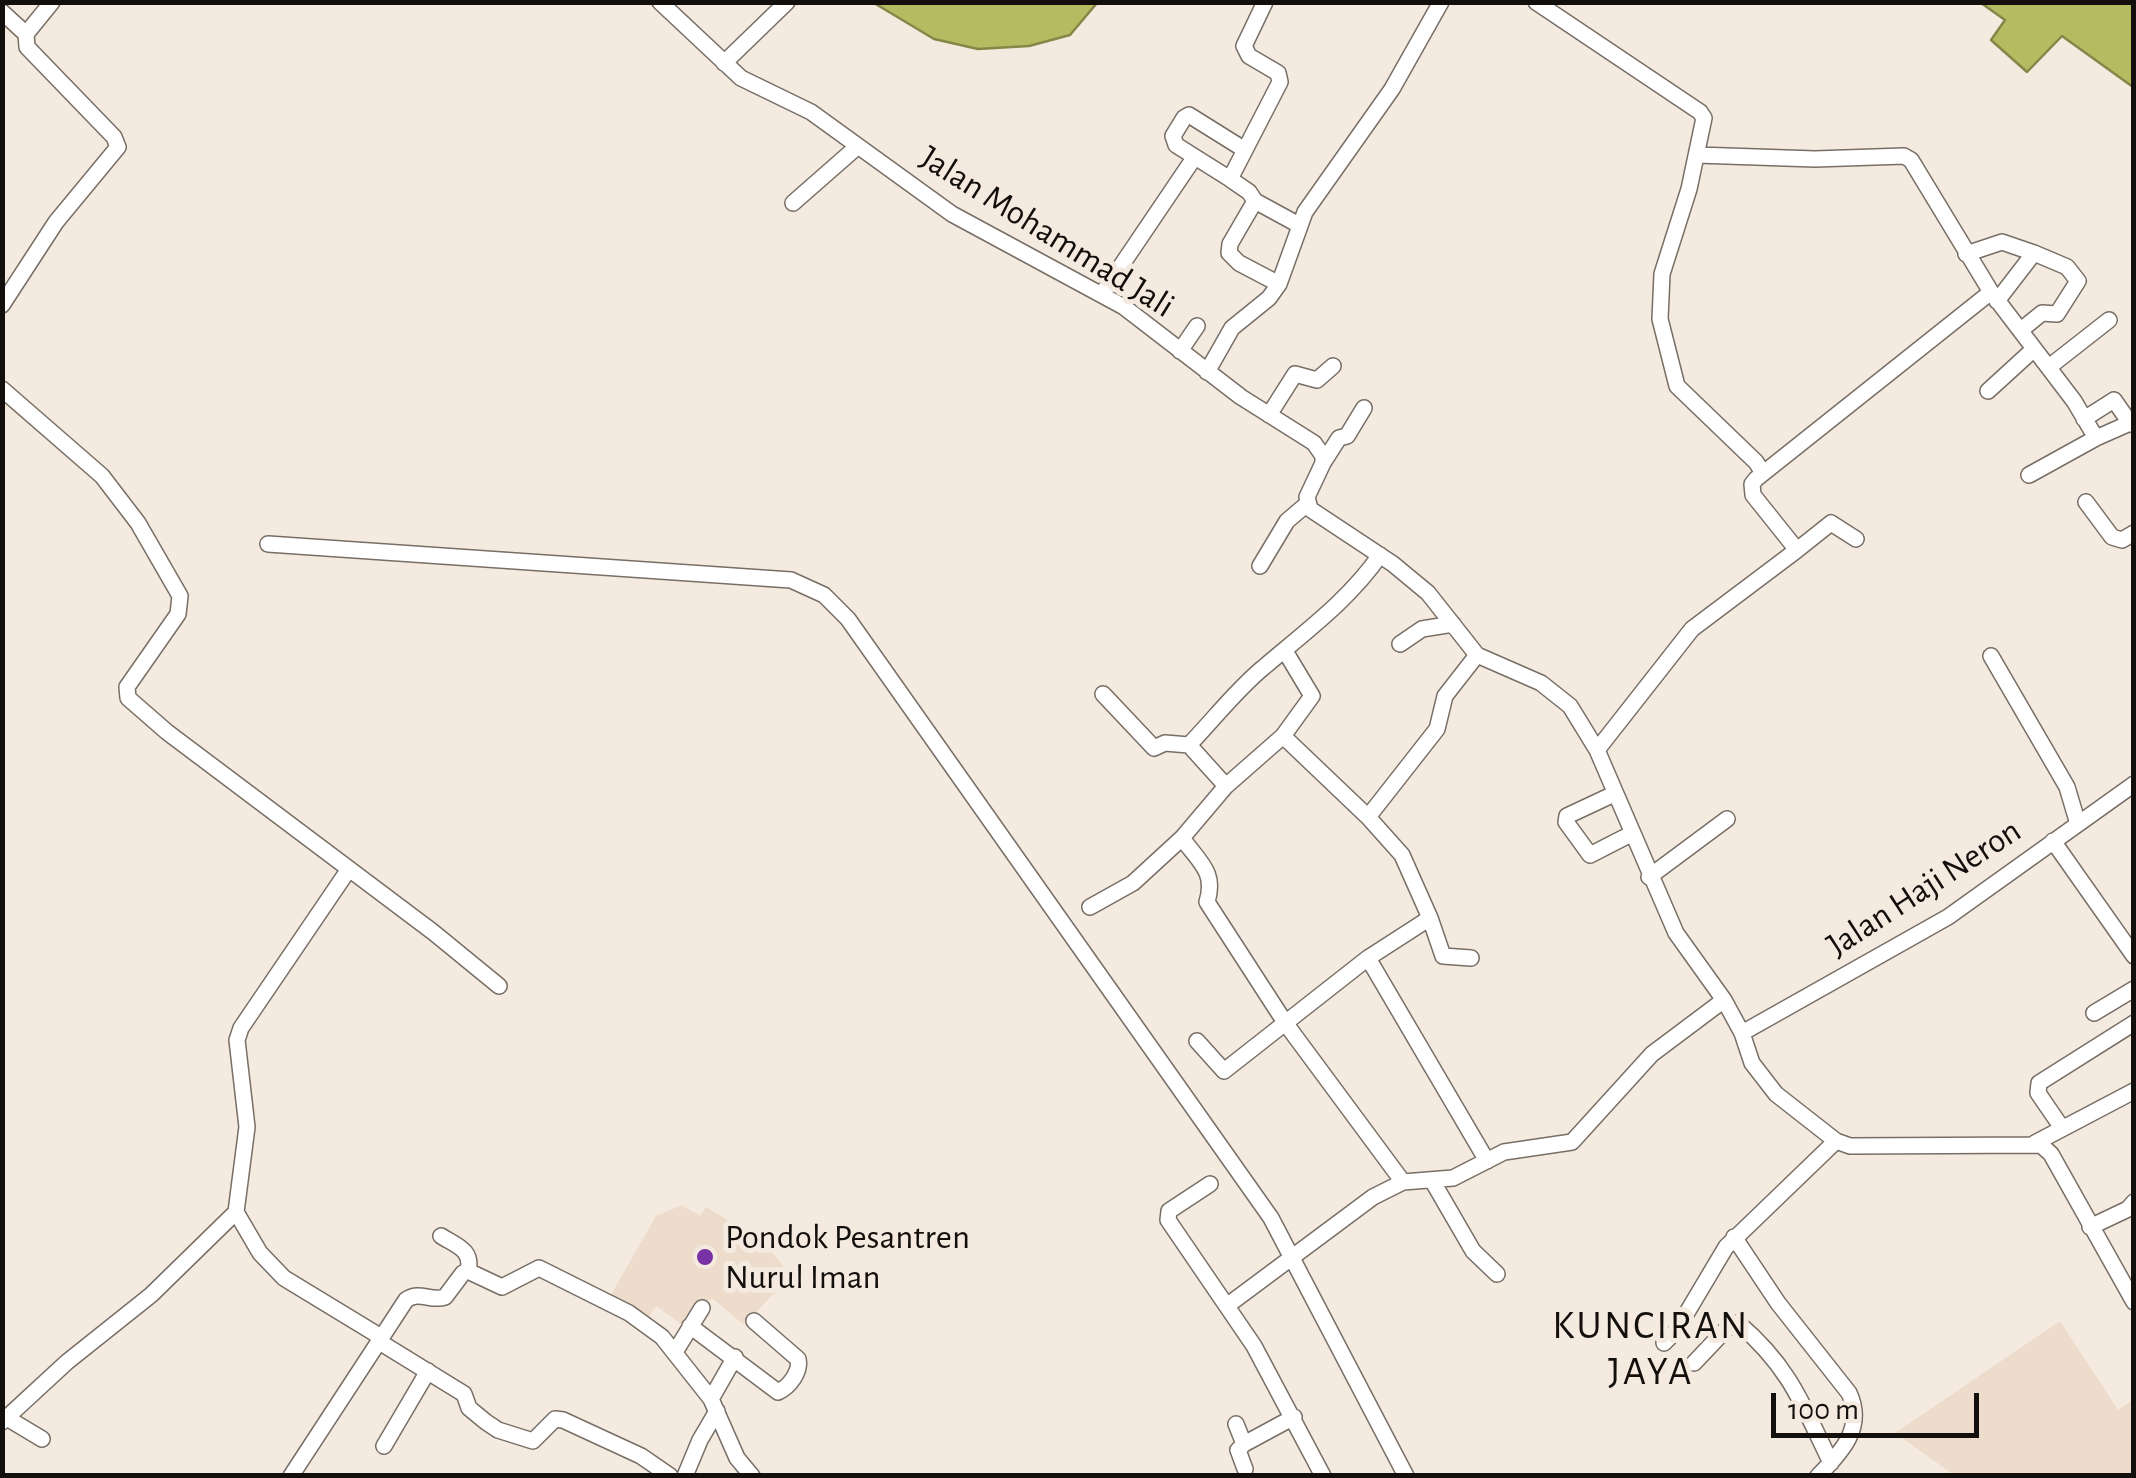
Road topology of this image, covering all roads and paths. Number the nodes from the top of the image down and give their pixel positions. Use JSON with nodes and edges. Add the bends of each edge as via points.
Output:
{"nodes":[{"id":1,"x":52,"y":2,"type":"edge"},
{"id":2,"x":787,"y":2,"type":"edge"},
{"id":3,"x":1265,"y":2,"type":"edge"},
{"id":4,"x":1441,"y":2,"type":"edge"},
{"id":5,"x":1536,"y":2,"type":"edge"},
{"id":6,"x":661,"y":3,"type":"edge"},
{"id":7,"x":2,"y":12,"type":"edge"},
{"id":8,"x":26,"y":34,"type":"junction"},
{"id":9,"x":724,"y":63,"type":"junction"},
{"id":10,"x":858,"y":146,"type":"junction"},
{"id":11,"x":1246,"y":150,"type":"junction"},
{"id":12,"x":1698,"y":154,"type":"junction"},
{"id":13,"x":1194,"y":158,"type":"junction"},
{"id":14,"x":1230,"y":179,"type":"junction"},
{"id":15,"x":1255,"y":201,"type":"junction"},
{"id":16,"x":792,"y":203,"type":"dead end"},
{"id":17,"x":1299,"y":225,"type":"junction"},
{"id":18,"x":2034,"y":253,"type":"junction"},
{"id":19,"x":1966,"y":254,"type":"junction"},
{"id":20,"x":1279,"y":284,"type":"junction"},
{"id":21,"x":1102,"y":294,"type":"junction"},
{"id":22,"x":1994,"y":296,"type":"junction"},
{"id":23,"x":2,"y":305,"type":"edge"},
{"id":24,"x":2109,"y":320,"type":"dead end"},
{"id":25,"x":1197,"y":326,"type":"dead end"},
{"id":26,"x":2022,"y":330,"type":"junction"},
{"id":27,"x":2034,"y":348,"type":"junction"},
{"id":28,"x":1180,"y":351,"type":"junction"},
{"id":29,"x":1332,"y":366,"type":"dead end"},
{"id":30,"x":2049,"y":368,"type":"junction"},
{"id":31,"x":1207,"y":372,"type":"junction"},
{"id":32,"x":2,"y":389,"type":"edge"},
{"id":33,"x":1988,"y":390,"type":"dead end"},
{"id":34,"x":1364,"y":408,"type":"dead end"},
{"id":35,"x":1269,"y":415,"type":"junction"},
{"id":36,"x":2084,"y":419,"type":"junction"},
{"id":37,"x":2132,"y":424,"type":"edge"},
{"id":38,"x":2096,"y":438,"type":"junction"},
{"id":39,"x":1323,"y":462,"type":"junction"},
{"id":40,"x":1763,"y":473,"type":"junction"},
{"id":41,"x":2029,"y":476,"type":"dead end"},
{"id":42,"x":2086,"y":502,"type":"dead end"},
{"id":43,"x":1307,"y":504,"type":"junction"},
{"id":44,"x":2134,"y":533,"type":"edge"},
{"id":45,"x":1856,"y":539,"type":"dead end"},
{"id":46,"x":268,"y":544,"type":"dead end"},
{"id":47,"x":1797,"y":550,"type":"junction"},
{"id":48,"x":1380,"y":554,"type":"junction"},
{"id":49,"x":1260,"y":566,"type":"dead end"},
{"id":50,"x":1453,"y":624,"type":"junction"},
{"id":51,"x":1400,"y":644,"type":"dead end"},
{"id":52,"x":1286,"y":652,"type":"junction"},
{"id":53,"x":1476,"y":655,"type":"junction"},
{"id":54,"x":1991,"y":656,"type":"dead end"},
{"id":55,"x":1103,"y":694,"type":"dead end"},
{"id":56,"x":1283,"y":736,"type":"junction"},
{"id":57,"x":1189,"y":745,"type":"junction"},
{"id":58,"x":1596,"y":750,"type":"junction"},
{"id":59,"x":1226,"y":786,"type":"junction"},
{"id":60,"x":2131,"y":791,"type":"edge"},
{"id":61,"x":1614,"y":794,"type":"junction"},
{"id":62,"x":1368,"y":817,"type":"junction"},
{"id":63,"x":1727,"y":819,"type":"dead end"},
{"id":64,"x":2078,"y":824,"type":"junction"},
{"id":65,"x":1631,"y":834,"type":"junction"},
{"id":66,"x":1182,"y":838,"type":"junction"},
{"id":67,"x":2053,"y":841,"type":"junction"},
{"id":68,"x":350,"y":869,"type":"junction"},
{"id":69,"x":1649,"y":877,"type":"junction"},
{"id":70,"x":1090,"y":907,"type":"dead end"},
{"id":71,"x":1430,"y":918,"type":"junction"},
{"id":72,"x":2133,"y":952,"type":"edge"},
{"id":73,"x":1368,"y":958,"type":"junction"},
{"id":74,"x":1471,"y":958,"type":"dead end"},
{"id":75,"x":499,"y":986,"type":"dead end"},
{"id":76,"x":2134,"y":989,"type":"edge"},
{"id":77,"x":1724,"y":1000,"type":"junction"},
{"id":78,"x":2094,"y":1012,"type":"dead end"},
{"id":79,"x":2134,"y":1023,"type":"edge"},
{"id":80,"x":1286,"y":1024,"type":"junction"},
{"id":81,"x":1742,"y":1033,"type":"junction"},
{"id":82,"x":1197,"y":1042,"type":"dead end"},
{"id":83,"x":2127,"y":1095,"type":"edge"},
{"id":84,"x":2134,"y":1114,"type":"edge"},
{"id":85,"x":2062,"y":1128,"type":"junction"},
{"id":86,"x":1836,"y":1141,"type":"junction"},
{"id":87,"x":2035,"y":1143,"type":"junction"},
{"id":88,"x":1488,"y":1162,"type":"junction"},
{"id":89,"x":1403,"y":1182,"type":"junction"},
{"id":90,"x":1433,"y":1182,"type":"junction"},
{"id":91,"x":1210,"y":1184,"type":"dead end"},
{"id":92,"x":2134,"y":1202,"type":"edge"},
{"id":93,"x":236,"y":1212,"type":"junction"},
{"id":94,"x":2090,"y":1227,"type":"junction"},
{"id":95,"x":441,"y":1236,"type":"dead end"},
{"id":96,"x":1734,"y":1238,"type":"junction"},
{"id":97,"x":1292,"y":1257,"type":"junction"},
{"id":98,"x":468,"y":1271,"type":"junction"},
{"id":99,"x":1497,"y":1274,"type":"dead end"},
{"id":100,"x":2134,"y":1302,"type":"edge"},
{"id":101,"x":1228,"y":1305,"type":"junction"},
{"id":102,"x":702,"y":1308,"type":"dead end"},
{"id":103,"x":754,"y":1321,"type":"dead end"},
{"id":104,"x":690,"y":1326,"type":"junction"},
{"id":105,"x":380,"y":1339,"type":"junction"},
{"id":106,"x":1664,"y":1342,"type":"dead end"},
{"id":107,"x":675,"y":1352,"type":"junction"},
{"id":108,"x":734,"y":1357,"type":"junction"},
{"id":109,"x":1694,"y":1363,"type":"dead end"},
{"id":110,"x":428,"y":1371,"type":"junction"},
{"id":111,"x":714,"y":1405,"type":"junction"},
{"id":112,"x":1294,"y":1417,"type":"junction"},
{"id":113,"x":5,"y":1420,"type":"edge"},
{"id":114,"x":1236,"y":1424,"type":"dead end"},
{"id":115,"x":42,"y":1439,"type":"dead end"},
{"id":116,"x":1244,"y":1444,"type":"junction"},
{"id":117,"x":384,"y":1446,"type":"dead end"},
{"id":118,"x":1830,"y":1463,"type":"junction"},
{"id":119,"x":1245,"y":1469,"type":"dead end"},
{"id":120,"x":291,"y":1476,"type":"edge"},
{"id":121,"x":670,"y":1476,"type":"edge"},
{"id":122,"x":685,"y":1476,"type":"edge"},
{"id":123,"x":752,"y":1476,"type":"edge"},
{"id":124,"x":1324,"y":1476,"type":"edge"},
{"id":125,"x":1406,"y":1476,"type":"edge"},
{"id":126,"x":1818,"y":1476,"type":"edge"}],
"edges":[{"from":1,"to":8,"type":"street"},
{"from":2,"to":9,"type":"street"},
{"from":3,"to":11,"type":"street","via":[[1244,46],[1280,82]]},
{"from":4,"to":17,"type":"street"},
{"from":5,"to":12,"type":"street","via":[[1700,112]]},
{"from":6,"to":9,"type":"street","name":"Jalan Mohammad Jali"},
{"from":7,"to":8,"type":"street"},
{"from":8,"to":23,"type":"street","via":[[27,47],[118,148],[56,222]]},
{"from":9,"to":10,"type":"street","name":"Jalan Mohammad Jali"},
{"from":10,"to":16,"type":"street"},
{"from":10,"to":21,"type":"street","name":"Jalan Mohammad Jali","via":[[952,214]]},
{"from":11,"to":13,"type":"street","via":[[1189,115],[1172,141]]},
{"from":11,"to":14,"type":"street"},
{"from":12,"to":19,"type":"street","via":[[1904,156]]},
{"from":12,"to":40,"type":"street","via":[[1662,274],[1660,318],[1677,386]]},
{"from":13,"to":14,"type":"street"},
{"from":13,"to":21,"type":"street"},
{"from":14,"to":15,"type":"street"},
{"from":15,"to":17,"type":"street"},
{"from":15,"to":20,"type":"street","via":[[1229,253]]},
{"from":17,"to":20,"type":"street"},
{"from":18,"to":19,"type":"street","via":[[2002,242]]},
{"from":18,"to":22,"type":"street"},
{"from":18,"to":26,"type":"street","via":[[2067,268],[2078,281],[2057,314],[2042,312]]},
{"from":19,"to":22,"type":"street"},
{"from":20,"to":31,"type":"street","via":[[1232,328]]},
{"from":21,"to":28,"type":"street","name":"Jalan Mohammad Jali"},
{"from":22,"to":26,"type":"street"},
{"from":22,"to":40,"type":"street"},
{"from":24,"to":30,"type":"street"},
{"from":25,"to":28,"type":"street"},
{"from":26,"to":27,"type":"street"},
{"from":27,"to":30,"type":"street"},
{"from":27,"to":33,"type":"street"},
{"from":28,"to":31,"type":"street","name":"Jalan Mohammad Jali"},
{"from":29,"to":35,"type":"street","via":[[1316,380],[1295,374]]},
{"from":30,"to":36,"type":"street"},
{"from":31,"to":35,"type":"street","name":"Jalan Mohammad Jali"},
{"from":32,"to":68,"type":"street","via":[[102,476],[180,596],[178,614],[127,687],[128,698]]},
{"from":34,"to":39,"type":"street"},
{"from":35,"to":39,"type":"street","name":"Jalan Mohammad Jali","via":[[1314,443]]},
{"from":36,"to":37,"type":"street","via":[[2114,400]]},
{"from":36,"to":38,"type":"street"},
{"from":37,"to":38,"type":"street"},
{"from":38,"to":41,"type":"street"},
{"from":39,"to":43,"type":"street"},
{"from":40,"to":47,"type":"street","via":[[1752,484],[1754,494]]},
{"from":42,"to":44,"type":"street","via":[[2112,537]]},
{"from":43,"to":48,"type":"street"},
{"from":43,"to":49,"type":"street","via":[[1287,521]]},
{"from":45,"to":47,"type":"street","via":[[1831,523]]},
{"from":46,"to":97,"type":"street","via":[[791,580],[824,595],[905,699]]},
{"from":47,"to":58,"type":"street","via":[[1692,629]]},
{"from":48,"to":50,"type":"street"},
{"from":48,"to":52,"type":"street","via":[[1359,585]]},
{"from":50,"to":51,"type":"street","via":[[1422,629]]},
{"from":50,"to":53,"type":"street"},
{"from":52,"to":56,"type":"street","via":[[1312,696]]},
{"from":52,"to":57,"type":"street","via":[[1263,667]]},
{"from":53,"to":58,"type":"street","via":[[1558,694]]},
{"from":53,"to":62,"type":"street","via":[[1445,696],[1437,729]]},
{"from":54,"to":64,"type":"street","via":[[2067,787]]},
{"from":55,"to":57,"type":"street","via":[[1154,748]]},
{"from":56,"to":59,"type":"street"},
{"from":56,"to":62,"type":"street"},
{"from":57,"to":59,"type":"street"},
{"from":58,"to":61,"type":"street"},
{"from":59,"to":66,"type":"street"},
{"from":60,"to":64,"type":"street","name":"Jalan Haji Neron"},
{"from":61,"to":65,"type":"street"},
{"from":61,"to":65,"type":"street","via":[[1566,822],[1590,855]]},
{"from":62,"to":71,"type":"street","via":[[1402,855]]},
{"from":63,"to":69,"type":"street"},
{"from":64,"to":67,"type":"street","name":"Jalan Haji Neron"},
{"from":65,"to":69,"type":"street"},
{"from":66,"to":70,"type":"street","via":[[1133,883]]},
{"from":66,"to":80,"type":"street","via":[[1210,878],[1207,902]]},
{"from":67,"to":72,"type":"street"},
{"from":67,"to":81,"type":"street","name":"Jalan Haji Neron","via":[[1948,916]]},
{"from":68,"to":75,"type":"street"},
{"from":68,"to":93,"type":"street","via":[[236,1040],[247,1126]]},
{"from":69,"to":77,"type":"street","via":[[1676,933]]},
{"from":71,"to":73,"type":"street"},
{"from":71,"to":74,"type":"street","via":[[1443,956]]},
{"from":73,"to":80,"type":"street"},
{"from":73,"to":88,"type":"street"},
{"from":76,"to":78,"type":"street"},
{"from":77,"to":81,"type":"street"},
{"from":77,"to":88,"type":"street","via":[[1652,1054],[1572,1142],[1504,1152]]},
{"from":79,"to":85,"type":"street","via":[[2040,1083],[2038,1093]]},
{"from":80,"to":82,"type":"street","via":[[1224,1072]]},
{"from":80,"to":89,"type":"street"},
{"from":81,"to":86,"type":"street","via":[[1762,1080]]},
{"from":83,"to":84,"type":"street"},
{"from":83,"to":85,"type":"street"},
{"from":85,"to":87,"type":"street"},
{"from":86,"to":87,"type":"street","via":[[1865,1148]]},
{"from":86,"to":96,"type":"street"},
{"from":87,"to":94,"type":"street","via":[[2051,1154]]},
{"from":88,"to":90,"type":"street"},
{"from":89,"to":90,"type":"street"},
{"from":89,"to":97,"type":"street"},
{"from":90,"to":99,"type":"street","via":[[1473,1252]]},
{"from":91,"to":101,"type":"street","via":[[1167,1214]]},
{"from":92,"to":94,"type":"street"},
{"from":93,"to":105,"type":"street","via":[[274,1269]]},
{"from":93,"to":113,"type":"street"},
{"from":94,"to":100,"type":"street"},
{"from":95,"to":98,"type":"street","via":[[467,1252]]},
{"from":96,"to":106,"type":"street"},
{"from":96,"to":118,"type":"street","via":[[1856,1408],[1855,1423]]},
{"from":97,"to":101,"type":"street"},
{"from":97,"to":125,"type":"street"},
{"from":98,"to":105,"type":"street","via":[[445,1297],[411,1296]]},
{"from":98,"to":107,"type":"street","via":[[502,1287],[545,1269],[629,1312]]},
{"from":101,"to":112,"type":"street"},
{"from":102,"to":104,"type":"street"},
{"from":103,"to":108,"type":"street","via":[[798,1359],[797,1371],[778,1392]]},
{"from":104,"to":107,"type":"street"},
{"from":104,"to":108,"type":"street"},
{"from":105,"to":110,"type":"street"},
{"from":105,"to":120,"type":"street"},
{"from":107,"to":111,"type":"street"},
{"from":108,"to":111,"type":"street"},
{"from":109,"to":118,"type":"street","via":[[1738,1323],[1786,1372]]},
{"from":110,"to":117,"type":"street"},
{"from":110,"to":121,"type":"street","via":[[464,1394],[472,1412],[498,1430],[532,1442],[551,1422],[564,1420]]},
{"from":111,"to":122,"type":"street"},
{"from":111,"to":123,"type":"street"},
{"from":112,"to":116,"type":"street"},
{"from":112,"to":124,"type":"street"},
{"from":113,"to":115,"type":"street"},
{"from":114,"to":116,"type":"street"},
{"from":116,"to":119,"type":"street","via":[[1238,1450]]},
{"from":118,"to":126,"type":"street"}]}
